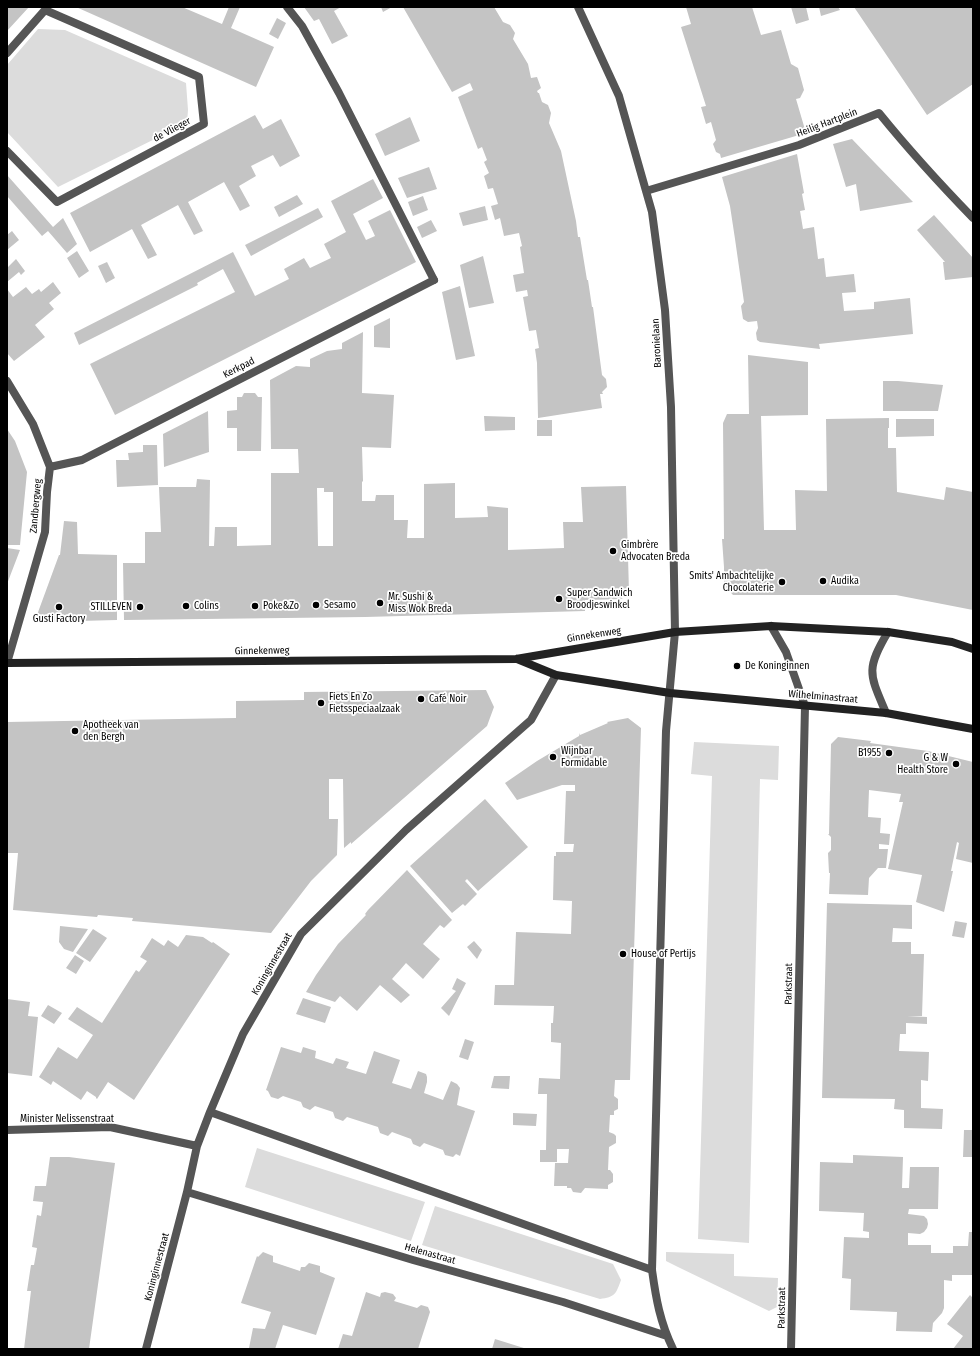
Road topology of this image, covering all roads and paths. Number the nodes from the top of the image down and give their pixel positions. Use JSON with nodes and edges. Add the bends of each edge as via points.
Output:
{"nodes":[{"id":1,"x":287,"y":7,"type":"edge"},
{"id":2,"x":578,"y":7,"type":"edge"},
{"id":3,"x":46,"y":9,"type":"edge"},
{"id":4,"x":7,"y":53,"type":"edge"},
{"id":5,"x":7,"y":151,"type":"edge"},
{"id":6,"x":646,"y":191,"type":"junction"},
{"id":7,"x":973,"y":218,"type":"edge"},
{"id":8,"x":7,"y":381,"type":"edge"},
{"id":9,"x":50,"y":467,"type":"junction"},
{"id":10,"x":771,"y":626,"type":"junction"},
{"id":11,"x":675,"y":632,"type":"junction"},
{"id":12,"x":888,"y":632,"type":"junction"},
{"id":13,"x":973,"y":648,"type":"edge"},
{"id":14,"x":516,"y":659,"type":"junction"},
{"id":15,"x":7,"y":663,"type":"edge"},
{"id":16,"x":556,"y":675,"type":"junction"},
{"id":17,"x":670,"y":693,"type":"junction"},
{"id":18,"x":805,"y":706,"type":"junction"},
{"id":19,"x":886,"y":713,"type":"junction"},
{"id":20,"x":973,"y":729,"type":"edge"},
{"id":21,"x":210,"y":1112,"type":"junction"},
{"id":22,"x":7,"y":1130,"type":"edge"},
{"id":23,"x":197,"y":1146,"type":"junction"},
{"id":24,"x":187,"y":1192,"type":"junction"},
{"id":25,"x":652,"y":1270,"type":"junction"},
{"id":26,"x":667,"y":1336,"type":"junction"},
{"id":27,"x":146,"y":1349,"type":"edge"},
{"id":28,"x":673,"y":1349,"type":"edge"},
{"id":29,"x":791,"y":1349,"type":"edge"}],
"edges":[{"from":1,"to":9,"type":"street","name":"Kerkpad","via":[[302,26],[338,91],[434,280],[82,460]]},
{"from":2,"to":6,"type":"street","name":"Baronielaan","via":[[619,96]]},
{"from":3,"to":4,"type":"street","name":"de Vlieger"},
{"from":3,"to":5,"type":"street","name":"de Vlieger","via":[[199,77],[204,124],[57,202]]},
{"from":6,"to":7,"type":"street","name":"Heilig Hartplein","via":[[799,145],[879,113],[903,144]]},
{"from":6,"to":11,"type":"street","name":"Baronielaan","via":[[652,212],[665,310],[671,407]]},
{"from":8,"to":9,"type":"street","name":"Zandbergweg","via":[[33,424]]},
{"from":9,"to":15,"type":"street","name":"Zandbergweg","via":[[45,532]]},
{"from":10,"to":11,"type":"street"},
{"from":10,"to":12,"type":"street"},
{"from":10,"to":18,"type":"street","name":"Parkstraat","via":[[786,652]]},
{"from":11,"to":14,"type":"street","name":"Ginnekenweg"},
{"from":11,"to":17,"type":"street","name":"Baronielaan"},
{"from":12,"to":13,"type":"street","via":[[952,642]]},
{"from":12,"to":19,"type":"street","via":[[878,650],[872,671],[875,688]]},
{"from":14,"to":15,"type":"street","name":"Ginnekenweg"},
{"from":14,"to":16,"type":"street","name":"Ginnekenweg"},
{"from":16,"to":17,"type":"street","name":"Ginnekenweg"},
{"from":16,"to":21,"type":"street","name":"Koninginnestraat","via":[[531,720],[406,830],[301,934],[243,1034]]},
{"from":17,"to":18,"type":"street","name":"Wilhelminastraat"},
{"from":17,"to":25,"type":"street","via":[[666,739]]},
{"from":18,"to":19,"type":"street","name":"Wilhelminastraat"},
{"from":18,"to":29,"type":"street","name":"Parkstraat"},
{"from":19,"to":20,"type":"street","name":"Wilhelminastraat"},
{"from":21,"to":23,"type":"street","name":"Koninginnestraat"},
{"from":21,"to":25,"type":"street"},
{"from":22,"to":23,"type":"street","name":"Minister Nelissenstraat","via":[[110,1127]]},
{"from":23,"to":24,"type":"street","name":"Koninginnestraat"},
{"from":24,"to":26,"type":"street","name":"Helenastraat","via":[[562,1302]]},
{"from":24,"to":27,"type":"street","name":"Koninginnestraat"},
{"from":25,"to":26,"type":"street","via":[[657,1307]]},
{"from":26,"to":28,"type":"street"}]}
